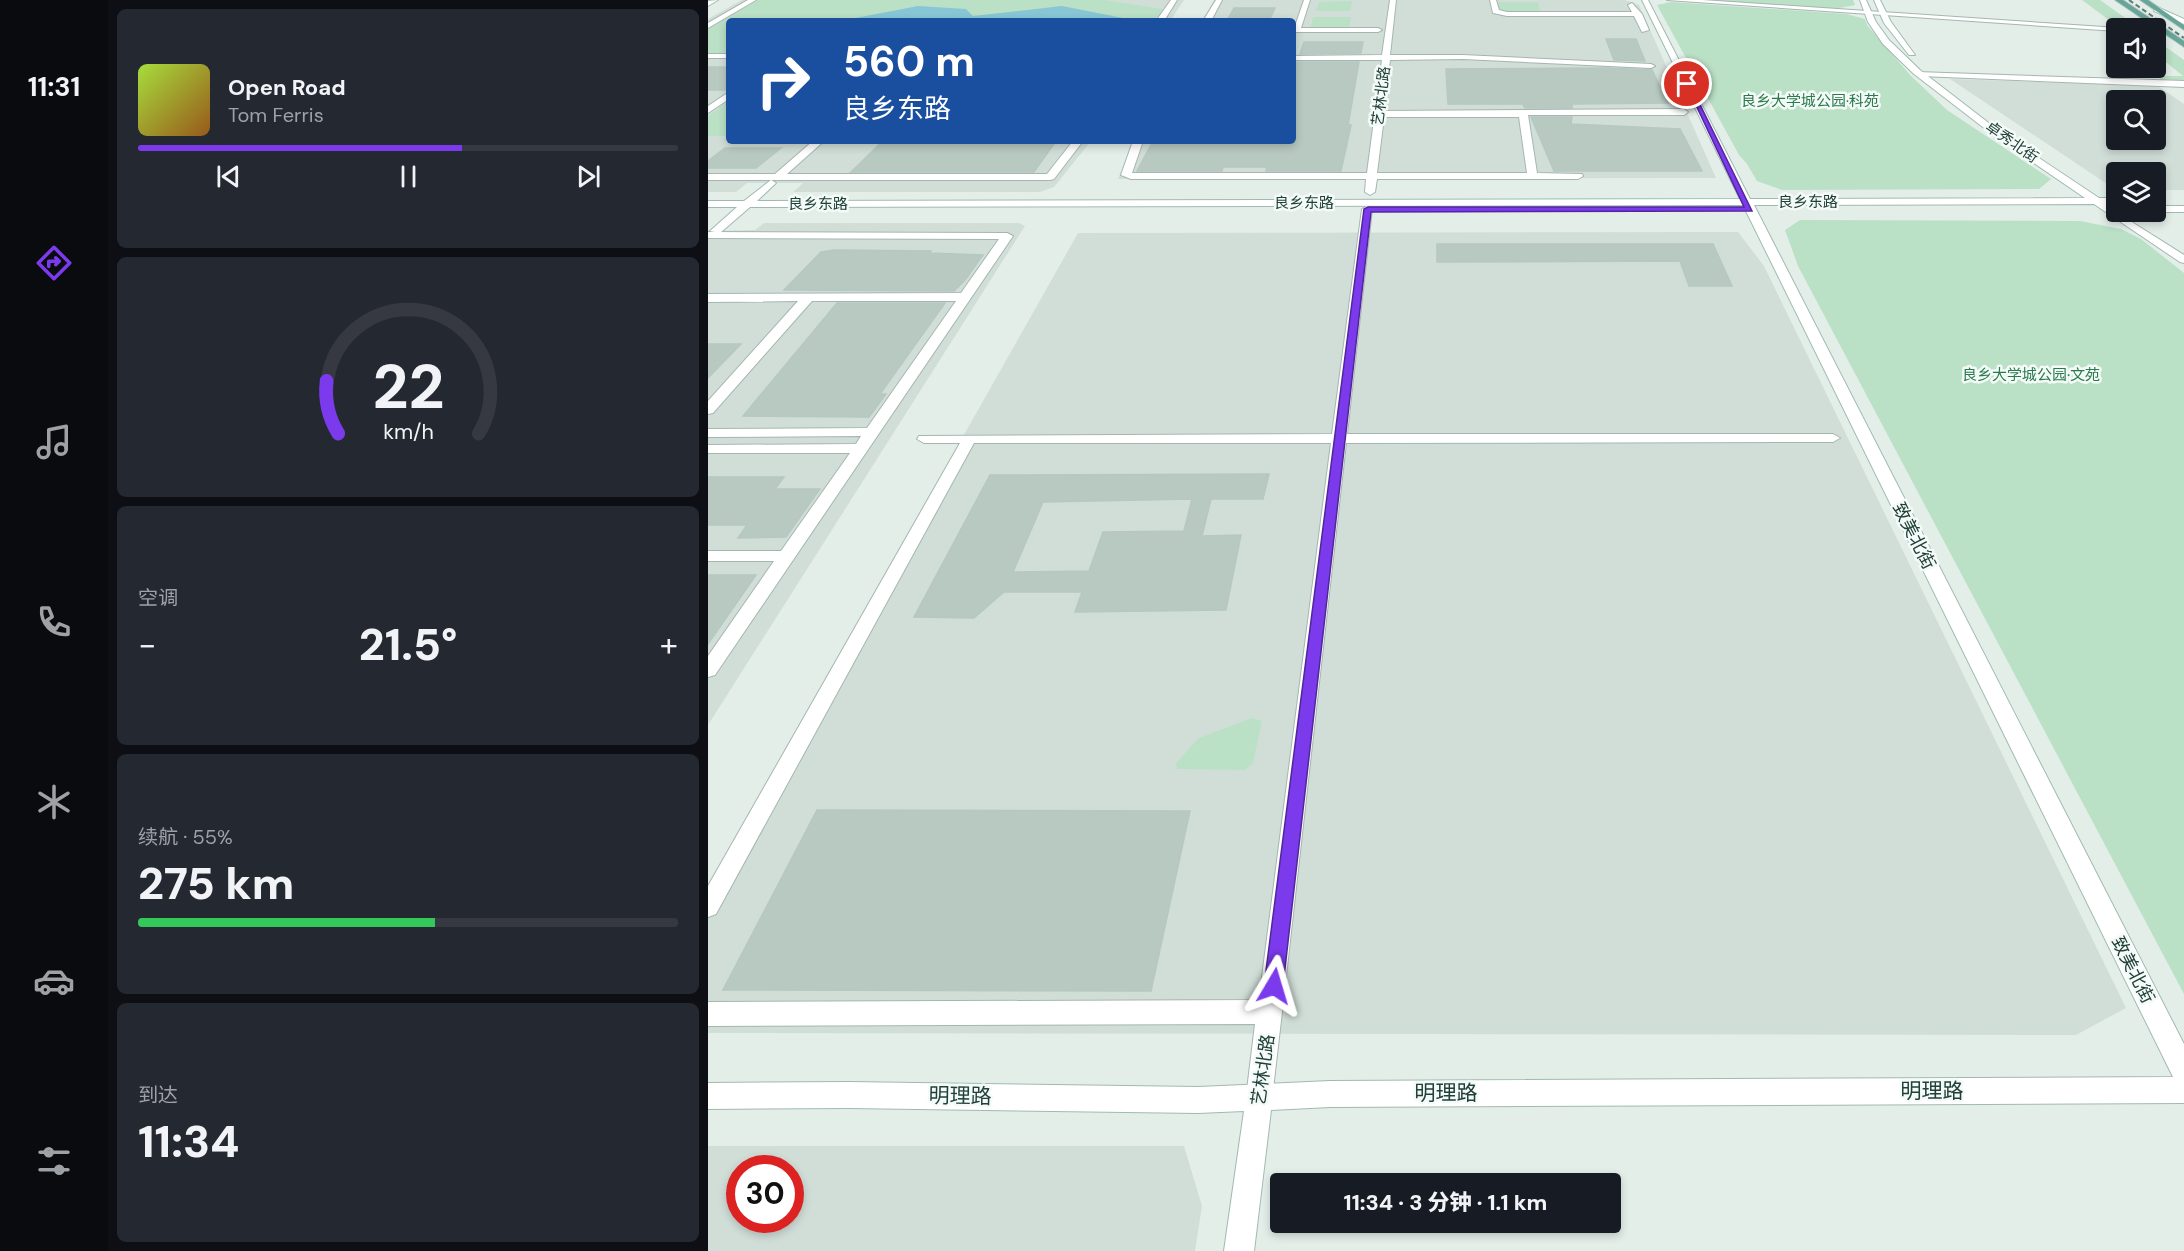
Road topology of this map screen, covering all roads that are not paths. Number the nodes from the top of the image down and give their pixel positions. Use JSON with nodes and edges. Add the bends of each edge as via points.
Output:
{"nodes":[{"id":1,"x":715,"y":0,"type":"edge"},
{"id":2,"x":753,"y":0,"type":"edge"},
{"id":3,"x":1174,"y":0,"type":"edge"},
{"id":4,"x":1219,"y":0,"type":"edge"},
{"id":5,"x":1307,"y":0,"type":"edge"},
{"id":6,"x":1393,"y":0,"type":"edge"},
{"id":7,"x":1493,"y":0,"type":"edge"},
{"id":8,"x":1670,"y":0,"type":"edge"},
{"id":9,"x":1863,"y":0,"type":"edge"},
{"id":10,"x":1877,"y":0,"type":"edge"},
{"id":11,"x":2118,"y":0,"type":"edge"},
{"id":12,"x":2143,"y":0,"type":"edge"},
{"id":13,"x":1620,"y":2,"type":"dead end"},
{"id":14,"x":708,"y":4,"type":"edge"},
{"id":15,"x":1641,"y":7,"type":"edge"},
{"id":16,"x":2157,"y":9,"type":"junction"},
{"id":17,"x":1868,"y":13,"type":"junction"},
{"id":18,"x":1884,"y":14,"type":"junction"},
{"id":19,"x":1162,"y":18,"type":"edge"},
{"id":20,"x":1209,"y":18,"type":"edge"},
{"id":21,"x":2144,"y":18,"type":"edge"},
{"id":22,"x":2184,"y":22,"type":"edge"},
{"id":23,"x":708,"y":26,"type":"edge"},
{"id":24,"x":1296,"y":28,"type":"edge"},
{"id":25,"x":2106,"y":28,"type":"edge"},
{"id":26,"x":2184,"y":28,"type":"edge"},
{"id":27,"x":1296,"y":30,"type":"edge"},
{"id":28,"x":1378,"y":30,"type":"dead end"},
{"id":29,"x":1645,"y":30,"type":"dead end"},
{"id":30,"x":2166,"y":33,"type":"edge"},
{"id":31,"x":2184,"y":45,"type":"edge"},
{"id":32,"x":1386,"y":57,"type":"junction"},
{"id":33,"x":708,"y":58,"type":"edge"},
{"id":34,"x":726,"y":58,"type":"edge"},
{"id":35,"x":1296,"y":58,"type":"edge"},
{"id":36,"x":1651,"y":66,"type":"dead end"},
{"id":37,"x":1920,"y":74,"type":"junction"},
{"id":38,"x":1936,"y":74,"type":"junction"},
{"id":39,"x":2184,"y":84,"type":"edge"},
{"id":40,"x":726,"y":97,"type":"edge"},
{"id":41,"x":708,"y":110,"type":"edge"},
{"id":42,"x":1684,"y":112,"type":"dead end"},
{"id":43,"x":1379,"y":114,"type":"junction"},
{"id":44,"x":1523,"y":114,"type":"junction"},
{"id":45,"x":816,"y":144,"type":"edge"},
{"id":46,"x":828,"y":144,"type":"edge"},
{"id":47,"x":1076,"y":144,"type":"edge"},
{"id":48,"x":1136,"y":144,"type":"edge"},
{"id":49,"x":1372,"y":176,"type":"junction"},
{"id":50,"x":1532,"y":176,"type":"junction"},
{"id":51,"x":1578,"y":176,"type":"dead end"},
{"id":52,"x":708,"y":177,"type":"edge"},
{"id":53,"x":782,"y":180,"type":"junction"},
{"id":54,"x":2106,"y":198,"type":"edge"},
{"id":55,"x":1369,"y":200,"type":"junction"},
{"id":56,"x":2097,"y":201,"type":"junction"},
{"id":57,"x":2166,"y":201,"type":"edge"},
{"id":58,"x":2184,"y":201,"type":"edge"},
{"id":59,"x":2106,"y":202,"type":"edge"},
{"id":60,"x":708,"y":204,"type":"edge"},
{"id":61,"x":2106,"y":204,"type":"edge"},
{"id":62,"x":1748,"y":205,"type":"junction"},
{"id":63,"x":1070,"y":206,"type":"junction"},
{"id":64,"x":751,"y":207,"type":"junction"},
{"id":65,"x":2166,"y":209,"type":"edge"},
{"id":66,"x":2184,"y":209,"type":"edge"},
{"id":67,"x":708,"y":210,"type":"edge"},
{"id":68,"x":2137,"y":222,"type":"edge"},
{"id":69,"x":2145,"y":222,"type":"edge"},
{"id":70,"x":716,"y":234,"type":"edge"},
{"id":71,"x":2184,"y":248,"type":"edge"},
{"id":72,"x":708,"y":251,"type":"edge"},
{"id":73,"x":2184,"y":260,"type":"edge"},
{"id":74,"x":809,"y":297,"type":"junction"},
{"id":75,"x":965,"y":297,"type":"junction"},
{"id":76,"x":708,"y":298,"type":"edge"},
{"id":77,"x":708,"y":410,"type":"edge"},
{"id":78,"x":872,"y":432,"type":"junction"},
{"id":79,"x":708,"y":433,"type":"edge"},
{"id":80,"x":970,"y":438,"type":"junction"},
{"id":81,"x":1340,"y":438,"type":"junction"},
{"id":82,"x":1833,"y":438,"type":"dead end"},
{"id":83,"x":924,"y":439,"type":"dead end"},
{"id":84,"x":861,"y":448,"type":"junction"},
{"id":85,"x":708,"y":449,"type":"edge"},
{"id":86,"x":708,"y":556,"type":"edge"},
{"id":87,"x":787,"y":556,"type":"junction"},
{"id":88,"x":708,"y":670,"type":"edge"},
{"id":89,"x":708,"y":907,"type":"edge"},
{"id":90,"x":1270,"y":1012,"type":"junction"},
{"id":91,"x":708,"y":1014,"type":"edge"},
{"id":92,"x":2184,"y":1071,"type":"edge"},
{"id":93,"x":2184,"y":1090,"type":"edge"},
{"id":94,"x":708,"y":1096,"type":"edge"},
{"id":95,"x":1259,"y":1098,"type":"junction"},
{"id":96,"x":1239,"y":1251,"type":"edge"}],
"edges":[{"from":1,"to":14,"type":"street"},
{"from":2,"to":23,"type":"street"},
{"from":3,"to":19,"type":"street"},
{"from":4,"to":20,"type":"street"},
{"from":5,"to":24,"type":"street"},
{"from":6,"to":32,"type":"street","name":"艺林北路"},
{"from":7,"to":15,"type":"street","via":[[1496,11],[1507,14]]},
{"from":8,"to":17,"type":"street"},
{"from":9,"to":17,"type":"street","name":"卓秀北街"},
{"from":10,"to":18,"type":"street","name":"卓秀北街"},
{"from":11,"to":21,"type":"main road"},
{"from":12,"to":16,"type":"main road"},
{"from":13,"to":15,"type":"street"},
{"from":15,"to":29,"type":"street"},
{"from":15,"to":62,"type":"street","name":"致美北街"},
{"from":16,"to":22,"type":"street"},
{"from":16,"to":26,"type":"main road"},
{"from":17,"to":18,"type":"street"},
{"from":17,"to":37,"type":"street","name":"卓秀北街","via":[[1886,42]]},
{"from":18,"to":25,"type":"street"},
{"from":18,"to":38,"type":"street","name":"卓秀北街","via":[[1904,45]]},
{"from":27,"to":28,"type":"street"},
{"from":30,"to":31,"type":"main road"},
{"from":32,"to":35,"type":"street"},
{"from":32,"to":36,"type":"street"},
{"from":32,"to":43,"type":"street","name":"艺林北路"},
{"from":33,"to":34,"type":"street"},
{"from":37,"to":38,"type":"street"},
{"from":37,"to":56,"type":"street","name":"卓秀北街","via":[[2000,136]]},
{"from":38,"to":39,"type":"street"},
{"from":38,"to":54,"type":"street","name":"卓秀北街"},
{"from":40,"to":41,"type":"street"},
{"from":42,"to":44,"type":"street"},
{"from":43,"to":44,"type":"street"},
{"from":43,"to":49,"type":"street","name":"艺林北路"},
{"from":44,"to":50,"type":"street"},
{"from":45,"to":53,"type":"street"},
{"from":46,"to":53,"type":"street"},
{"from":47,"to":53,"type":"street","via":[[1050,177]]},
{"from":48,"to":49,"type":"street","via":[[1126,175]]},
{"from":49,"to":50,"type":"street"},
{"from":49,"to":55,"type":"street","name":"艺林北路"},
{"from":50,"to":51,"type":"street"},
{"from":52,"to":53,"type":"street"},
{"from":53,"to":64,"type":"street"},
{"from":55,"to":62,"type":"street","name":"良乡东路"},
{"from":55,"to":63,"type":"street","name":"良乡东路"},
{"from":55,"to":81,"type":"street","name":"艺林北路"},
{"from":56,"to":59,"type":"street","name":"卓秀北街"},
{"from":56,"to":62,"type":"street","name":"良乡东路"},
{"from":57,"to":58,"type":"street"},
{"from":60,"to":64,"type":"street","name":"良乡东路"},
{"from":61,"to":62,"type":"street","name":"良乡东路"},
{"from":62,"to":63,"type":"street","name":"良乡东路"},
{"from":62,"to":92,"type":"street","name":"致美北街"},
{"from":63,"to":64,"type":"street","name":"良乡东路"},
{"from":64,"to":67,"type":"street","name":"良乡东路"},
{"from":64,"to":70,"type":"street"},
{"from":65,"to":66,"type":"street"},
{"from":68,"to":73,"type":"street","name":"卓秀北街"},
{"from":69,"to":71,"type":"street"},
{"from":70,"to":72,"type":"street"},
{"from":70,"to":75,"type":"street","via":[[1007,236]]},
{"from":74,"to":75,"type":"street"},
{"from":74,"to":76,"type":"street"},
{"from":74,"to":77,"type":"street"},
{"from":75,"to":78,"type":"street"},
{"from":78,"to":79,"type":"street"},
{"from":78,"to":84,"type":"street"},
{"from":80,"to":81,"type":"street"},
{"from":80,"to":83,"type":"street"},
{"from":80,"to":89,"type":"street"},
{"from":81,"to":82,"type":"street"},
{"from":81,"to":90,"type":"street","name":"艺林北路"},
{"from":84,"to":85,"type":"street"},
{"from":84,"to":87,"type":"street"},
{"from":86,"to":87,"type":"street"},
{"from":87,"to":88,"type":"street"},
{"from":90,"to":91,"type":"street"},
{"from":90,"to":95,"type":"street","name":"艺林北路"},
{"from":93,"to":95,"type":"street","name":"明理路","via":[[1330,1094]]},
{"from":94,"to":95,"type":"street","name":"明理路"},
{"from":95,"to":96,"type":"street","name":"艺林北路"}]}
